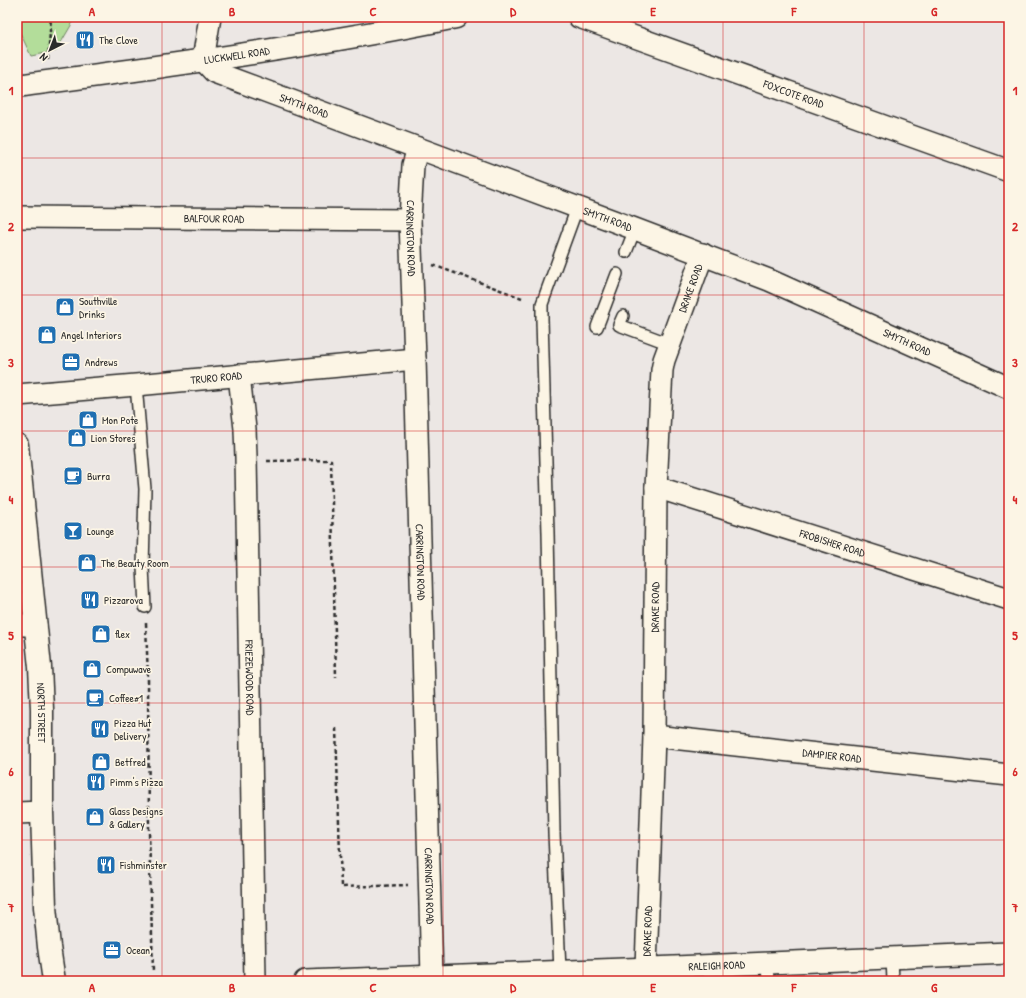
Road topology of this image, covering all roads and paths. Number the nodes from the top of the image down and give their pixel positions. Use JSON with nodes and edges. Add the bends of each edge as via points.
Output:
{"nodes":[{"id":1,"x":51,"y":17,"type":"edge"},
{"id":2,"x":210,"y":17,"type":"edge"},
{"id":3,"x":456,"y":17,"type":"edge"},
{"id":4,"x":579,"y":17,"type":"edge"},
{"id":5,"x":49,"y":48,"type":"dead end"},
{"id":6,"x":204,"y":60,"type":"junction"},
{"id":7,"x":17,"y":86,"type":"edge"},
{"id":8,"x":418,"y":148,"type":"junction"},
{"id":9,"x":1009,"y":171,"type":"edge"},
{"id":10,"x":577,"y":208,"type":"junction"},
{"id":11,"x":17,"y":217,"type":"edge"},
{"id":12,"x":410,"y":220,"type":"junction"},
{"id":13,"x":635,"y":229,"type":"junction"},
{"id":14,"x":626,"y":252,"type":"dead end"},
{"id":15,"x":703,"y":254,"type":"junction"},
{"id":16,"x":430,"y":264,"type":"dead end"},
{"id":17,"x":617,"y":274,"type":"dead end"},
{"id":18,"x":522,"y":298,"type":"dead end"},
{"id":19,"x":623,"y":316,"type":"dead end"},
{"id":20,"x":597,"y":327,"type":"dead end"},
{"id":21,"x":670,"y":344,"type":"junction"},
{"id":22,"x":415,"y":359,"type":"junction"},
{"id":23,"x":239,"y":375,"type":"junction"},
{"id":24,"x":136,"y":385,"type":"junction"},
{"id":25,"x":1009,"y":388,"type":"edge"},
{"id":26,"x":17,"y":395,"type":"edge"},
{"id":27,"x":17,"y":445,"type":"edge"},
{"id":28,"x":265,"y":461,"type":"dead end"},
{"id":29,"x":656,"y":487,"type":"junction"},
{"id":30,"x":1009,"y":599,"type":"edge"},
{"id":31,"x":145,"y":607,"type":"joint"},
{"id":32,"x":26,"y":625,"type":"edge"},
{"id":33,"x":336,"y":677,"type":"dead end"},
{"id":34,"x":336,"y":728,"type":"dead end"},
{"id":35,"x":654,"y":736,"type":"junction"},
{"id":36,"x":1009,"y":775,"type":"edge"},
{"id":37,"x":42,"y":812,"type":"junction"},
{"id":38,"x":17,"y":813,"type":"edge"},
{"id":39,"x":413,"y":885,"type":"dead end"},
{"id":40,"x":1009,"y":953,"type":"edge"},
{"id":41,"x":892,"y":958,"type":"junction"},
{"id":42,"x":560,"y":971,"type":"junction"},
{"id":43,"x":153,"y":972,"type":"dead end"},
{"id":44,"x":769,"y":972,"type":"edge"},
{"id":45,"x":646,"y":974,"type":"edge"},
{"id":46,"x":432,"y":977,"type":"junction"},
{"id":47,"x":462,"y":978,"type":"edge"},
{"id":48,"x":340,"y":980,"type":"edge"},
{"id":49,"x":54,"y":981,"type":"edge"},
{"id":50,"x":255,"y":981,"type":"edge"},
{"id":51,"x":305,"y":981,"type":"edge"},
{"id":52,"x":893,"y":981,"type":"edge"}],
"edges":[{"from":1,"to":5,"type":"path"},
{"from":2,"to":6,"type":"street"},
{"from":3,"to":6,"type":"main road","name":"LUCKWELL ROAD"},
{"from":4,"to":9,"type":"street","name":"FOXCOTE ROAD"},
{"from":6,"to":7,"type":"main road","name":"LUCKWELL ROAD"},
{"from":6,"to":8,"type":"street","name":"SMYTH ROAD","via":[[214,72]]},
{"from":8,"to":10,"type":"street","name":"SMYTH ROAD"},
{"from":8,"to":12,"type":"street","name":"CARRINGTON ROAD","via":[[413,166]]},
{"from":10,"to":13,"type":"street","name":"SMYTH ROAD"},
{"from":10,"to":42,"type":"lane","via":[[542,304],[554,833]]},
{"from":11,"to":12,"type":"street","name":"BALFOUR ROAD"},
{"from":12,"to":22,"type":"street","name":"CARRINGTON ROAD"},
{"from":13,"to":14,"type":"lane"},
{"from":13,"to":15,"type":"street","name":"SMYTH ROAD"},
{"from":15,"to":21,"type":"street","name":"DRAKE ROAD"},
{"from":15,"to":25,"type":"street","name":"SMYTH ROAD","via":[[769,280]]},
{"from":16,"to":18,"type":"path"},
{"from":17,"to":20,"type":"lane"},
{"from":19,"to":21,"type":"lane","via":[[619,325]]},
{"from":21,"to":29,"type":"street","name":"DRAKE ROAD","via":[[662,370]]},
{"from":22,"to":23,"type":"street","name":"TRURO ROAD"},
{"from":22,"to":46,"type":"street","name":"CARRINGTON ROAD"},
{"from":23,"to":24,"type":"street","name":"TRURO ROAD"},
{"from":23,"to":50,"type":"street","name":"FRIEZEWOOD ROAD","via":[[246,457]]},
{"from":24,"to":26,"type":"street","name":"TRURO ROAD"},
{"from":24,"to":31,"type":"lane","via":[[145,489]]},
{"from":27,"to":32,"type":"main road","name":"NORTH STREET"},
{"from":28,"to":33,"type":"path","via":[[331,460]]},
{"from":29,"to":30,"type":"street","name":"FROBISHER ROAD"},
{"from":29,"to":35,"type":"street","name":"DRAKE ROAD"},
{"from":31,"to":43,"type":"path"},
{"from":32,"to":37,"type":"main road","name":"NORTH STREET","via":[[40,667]]},
{"from":34,"to":39,"type":"path","via":[[341,887]]},
{"from":35,"to":36,"type":"street","name":"DAMPIER ROAD"},
{"from":35,"to":45,"type":"street","name":"DRAKE ROAD"},
{"from":37,"to":38,"type":"street"},
{"from":37,"to":49,"type":"main road","name":"NORTH STREET","via":[[46,907]]},
{"from":40,"to":41,"type":"street","name":"RALEIGH ROAD"},
{"from":41,"to":44,"type":"street","name":"RALEIGH ROAD"},
{"from":41,"to":52,"type":"lane"},
{"from":42,"to":45,"type":"street","name":"RALEIGH ROAD"},
{"from":42,"to":47,"type":"street","name":"RALEIGH ROAD"},
{"from":44,"to":45,"type":"street","name":"RALEIGH ROAD"},
{"from":46,"to":47,"type":"street","name":"RALEIGH ROAD"},
{"from":46,"to":48,"type":"street","name":"RALEIGH ROAD"},
{"from":48,"to":51,"type":"street","name":"RALEIGH ROAD"}]}
